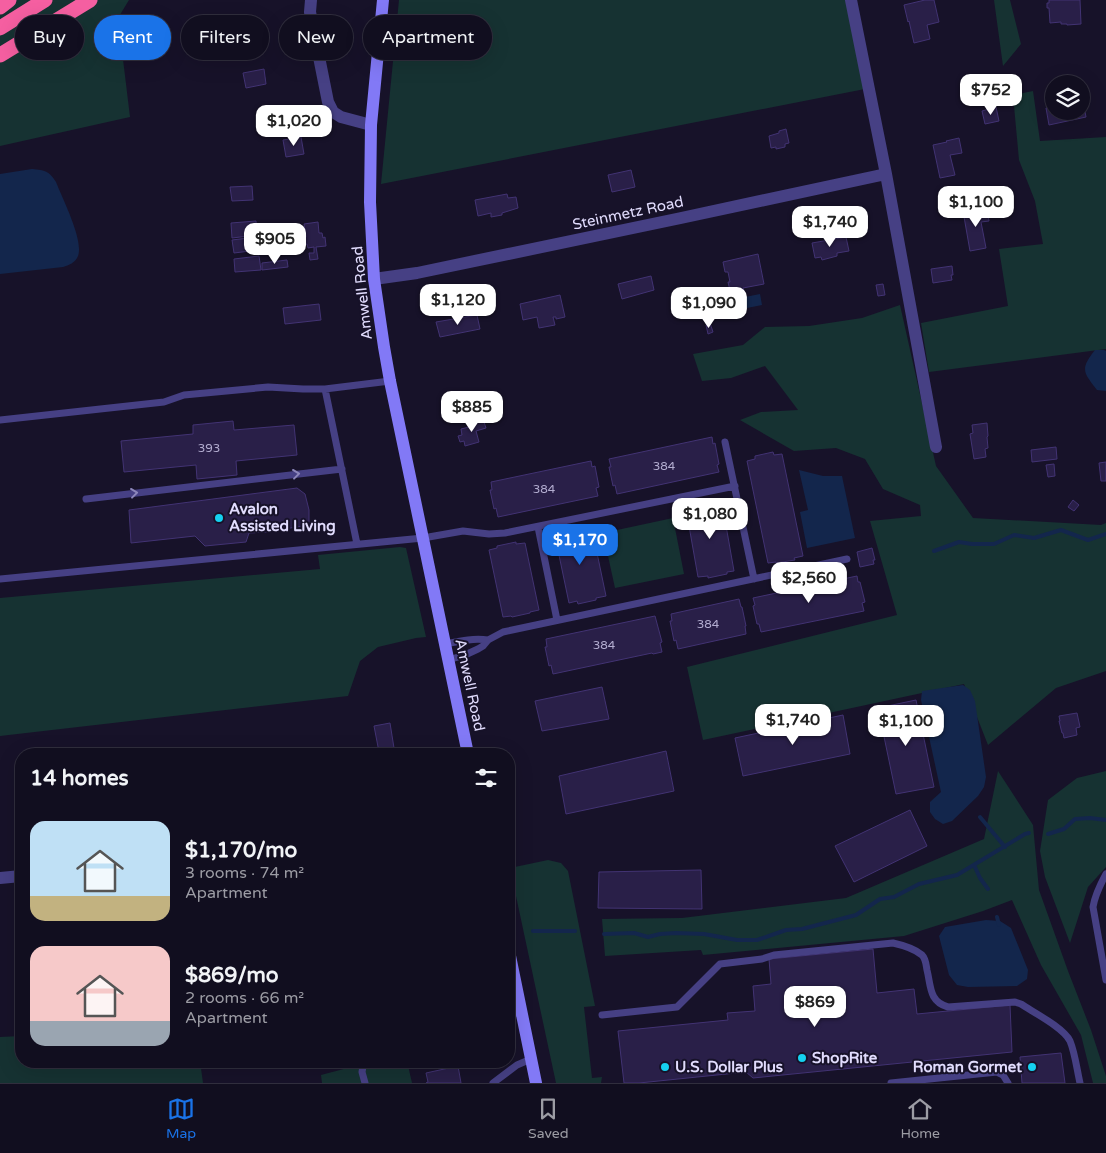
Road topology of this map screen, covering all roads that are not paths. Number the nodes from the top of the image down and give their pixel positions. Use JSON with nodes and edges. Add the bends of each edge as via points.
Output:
{"nodes":[{"id":1,"x":9,"y":0,"type":"edge"},
{"id":2,"x":45,"y":0,"type":"edge"},
{"id":3,"x":90,"y":0,"type":"edge"},
{"id":4,"x":311,"y":0,"type":"edge"},
{"id":5,"x":383,"y":0,"type":"edge"},
{"id":6,"x":851,"y":0,"type":"edge"},
{"id":7,"x":0,"y":7,"type":"edge"},
{"id":8,"x":0,"y":28,"type":"edge"},
{"id":9,"x":0,"y":55,"type":"edge"},
{"id":10,"x":371,"y":125,"type":"junction"},
{"id":11,"x":886,"y":174,"type":"junction"},
{"id":12,"x":374,"y":278,"type":"junction"},
{"id":13,"x":390,"y":381,"type":"junction"},
{"id":14,"x":325,"y":389,"type":"junction"},
{"id":15,"x":0,"y":420,"type":"edge"},
{"id":16,"x":726,"y":442,"type":"dead end"},
{"id":17,"x":936,"y":447,"type":"dead end"},
{"id":18,"x":342,"y":469,"type":"junction"},
{"id":19,"x":735,"y":486,"type":"junction"},
{"id":20,"x":86,"y":499,"type":"dead end"},
{"id":21,"x":538,"y":526,"type":"junction"},
{"id":22,"x":423,"y":538,"type":"junction"},
{"id":23,"x":357,"y":544,"type":"junction"},
{"id":24,"x":847,"y":559,"type":"dead end"},
{"id":25,"x":0,"y":579,"type":"edge"},
{"id":26,"x":754,"y":579,"type":"junction"},
{"id":27,"x":557,"y":620,"type":"junction"},
{"id":28,"x":488,"y":640,"type":"junction"},
{"id":29,"x":445,"y":644,"type":"junction"},
{"id":30,"x":448,"y":660,"type":"junction"},
{"id":31,"x":467,"y":748,"type":"edge"},
{"id":32,"x":1106,"y":874,"type":"edge"},
{"id":33,"x":15,"y":877,"type":"edge"},
{"id":34,"x":0,"y":878,"type":"edge"},
{"id":35,"x":515,"y":979,"type":"edge"},
{"id":36,"x":1106,"y":980,"type":"edge"},
{"id":37,"x":522,"y":1012,"type":"junction"},
{"id":38,"x":515,"y":1014,"type":"edge"},
{"id":39,"x":602,"y":1015,"type":"dead end"},
{"id":40,"x":531,"y":1058,"type":"junction"},
{"id":41,"x":515,"y":1066,"type":"edge"},
{"id":42,"x":363,"y":1068,"type":"edge"},
{"id":43,"x":513,"y":1068,"type":"edge"},
{"id":44,"x":365,"y":1083,"type":"edge"},
{"id":45,"x":493,"y":1083,"type":"edge"},
{"id":46,"x":536,"y":1083,"type":"edge"},
{"id":47,"x":891,"y":1083,"type":"edge"},
{"id":48,"x":1008,"y":1083,"type":"edge"},
{"id":49,"x":1080,"y":1083,"type":"edge"}],
"edges":[{"from":1,"to":7,"type":"highway"},
{"from":2,"to":8,"type":"highway"},
{"from":3,"to":9,"type":"highway"},
{"from":4,"to":10,"type":"street","via":[[310,12],[328,102],[341,117]]},
{"from":5,"to":10,"type":"main road","name":"Amwell Road"},
{"from":6,"to":11,"type":"street"},
{"from":10,"to":12,"type":"main road","name":"Amwell Road","via":[[370,202]]},
{"from":11,"to":12,"type":"street","name":"Steinmetz Road","via":[[417,273]]},
{"from":11,"to":17,"type":"street"},
{"from":12,"to":13,"type":"main road","name":"Amwell Road"},
{"from":13,"to":14,"type":"lane"},
{"from":13,"to":22,"type":"main road","name":"Amwell Road"},
{"from":14,"to":15,"type":"lane","via":[[268,387],[184,395],[164,402]]},
{"from":14,"to":18,"type":"lane"},
{"from":16,"to":19,"type":"lane"},
{"from":20,"to":18,"type":"lane","one_way":true},
{"from":18,"to":23,"type":"lane"},
{"from":19,"to":21,"type":"lane"},
{"from":19,"to":26,"type":"lane"},
{"from":21,"to":22,"type":"lane","via":[[505,534],[463,531]]},
{"from":21,"to":27,"type":"lane"},
{"from":22,"to":23,"type":"lane"},
{"from":22,"to":29,"type":"main road","name":"Amwell Road"},
{"from":23,"to":25,"type":"lane"},
{"from":24,"to":26,"type":"lane"},
{"from":26,"to":27,"type":"lane"},
{"from":27,"to":28,"type":"lane","via":[[503,632]]},
{"from":28,"to":29,"type":"lane"},
{"from":28,"to":30,"type":"lane","via":[[465,656]]},
{"from":29,"to":30,"type":"main road","name":"Amwell Road"},
{"from":30,"to":31,"type":"main road","name":"Amwell Road"},
{"from":32,"to":36,"type":"lane","via":[[1094,898],[1093,908]]},
{"from":33,"to":34,"type":"street"},
{"from":35,"to":37,"type":"main road"},
{"from":37,"to":38,"type":"lane"},
{"from":37,"to":40,"type":"main road"},
{"from":39,"to":49,"type":"lane","via":[[678,1007],[720,964],[893,943],[926,960],[932,995],[941,1005],[1015,1002],[1057,1028],[1071,1043]]},
{"from":40,"to":41,"type":"lane"},
{"from":40,"to":46,"type":"main road"},
{"from":42,"to":44,"type":"lane"},
{"from":43,"to":45,"type":"lane"},
{"from":47,"to":48,"type":"lane","via":[[997,1072]]}]}
